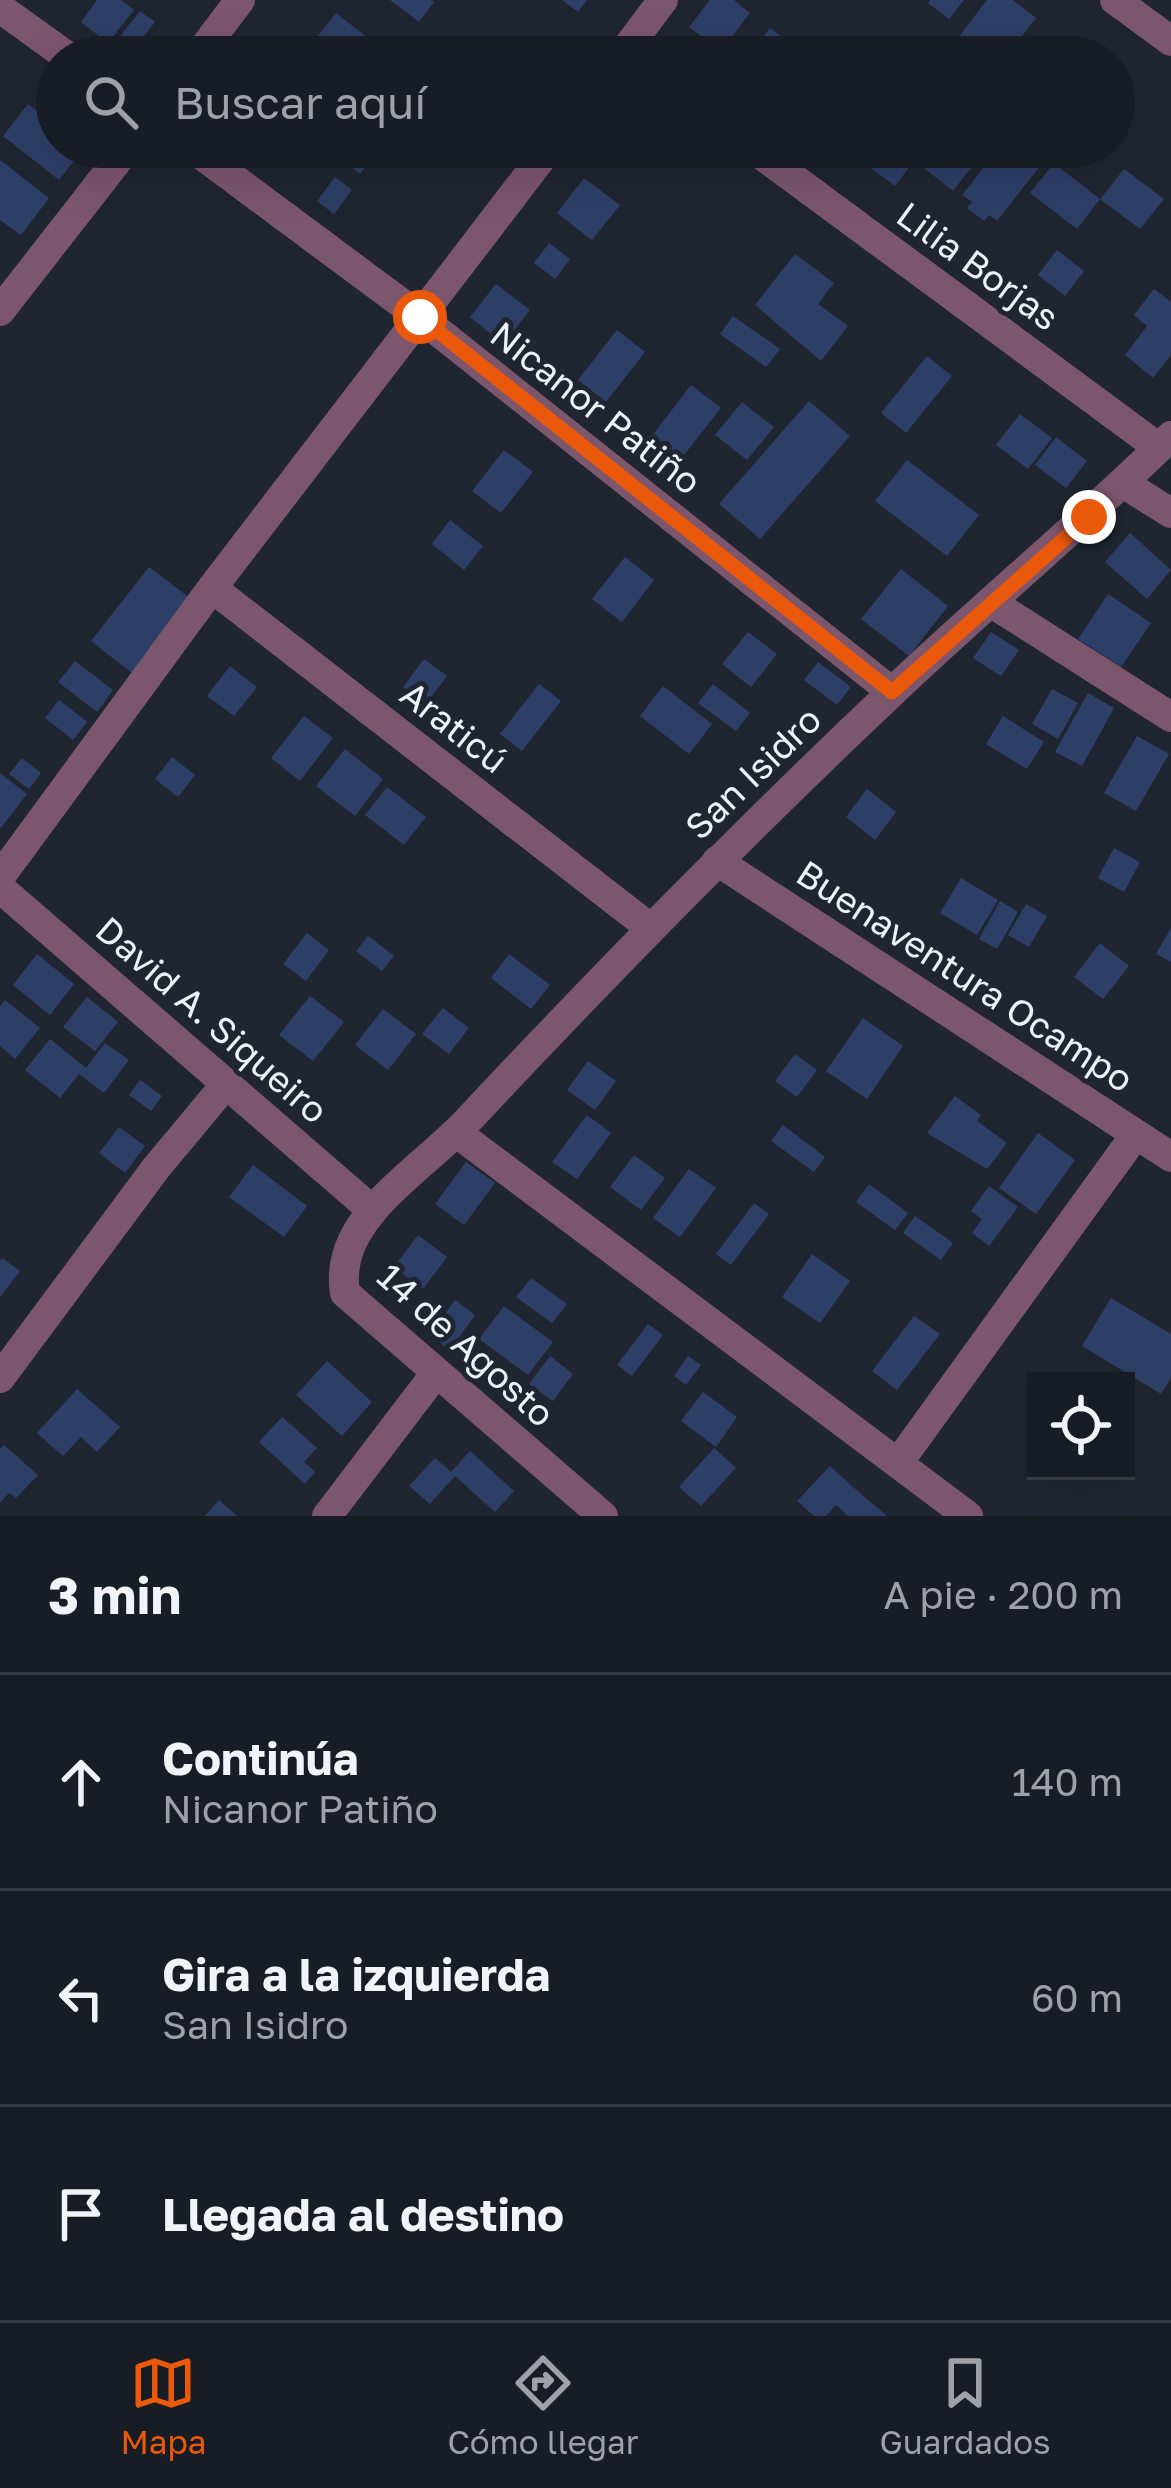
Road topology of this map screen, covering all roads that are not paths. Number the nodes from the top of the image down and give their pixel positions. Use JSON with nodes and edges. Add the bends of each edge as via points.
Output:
{"nodes":[{"id":1,"x":240,"y":0,"type":"edge"},
{"id":2,"x":663,"y":0,"type":"edge"},
{"id":3,"x":1115,"y":0,"type":"edge"},
{"id":4,"x":0,"y":8,"type":"edge"},
{"id":5,"x":39,"y":36,"type":"edge"},
{"id":6,"x":213,"y":36,"type":"edge"},
{"id":7,"x":638,"y":36,"type":"edge"},
{"id":8,"x":1171,"y":41,"type":"edge"},
{"id":9,"x":112,"y":168,"type":"edge"},
{"id":10,"x":219,"y":168,"type":"edge"},
{"id":11,"x":534,"y":168,"type":"edge"},
{"id":12,"x":780,"y":168,"type":"edge"},
{"id":13,"x":0,"y":311,"type":"edge"},
{"id":14,"x":420,"y":317,"type":"junction"},
{"id":15,"x":1165,"y":442,"type":"edge"},
{"id":16,"x":1123,"y":483,"type":"junction"},
{"id":17,"x":1171,"y":513,"type":"edge"},
{"id":18,"x":212,"y":588,"type":"junction"},
{"id":19,"x":992,"y":603,"type":"junction"},
{"id":20,"x":892,"y":692,"type":"junction"},
{"id":21,"x":1171,"y":717,"type":"edge"},
{"id":22,"x":717,"y":861,"type":"junction"},
{"id":23,"x":0,"y":878,"type":"edge"},
{"id":24,"x":0,"y":888,"type":"edge"},
{"id":25,"x":649,"y":927,"type":"junction"},
{"id":26,"x":226,"y":1084,"type":"junction"},
{"id":27,"x":457,"y":1132,"type":"junction"},
{"id":28,"x":1136,"y":1134,"type":"junction"},
{"id":29,"x":1171,"y":1156,"type":"edge"},
{"id":30,"x":372,"y":1210,"type":"junction"},
{"id":31,"x":436,"y":1373,"type":"junction"},
{"id":32,"x":0,"y":1378,"type":"edge"},
{"id":33,"x":898,"y":1463,"type":"junction"},
{"id":34,"x":327,"y":1516,"type":"edge"},
{"id":35,"x":603,"y":1516,"type":"edge"},
{"id":36,"x":968,"y":1516,"type":"edge"}],
"edges":[{"from":1,"to":6,"type":"street"},
{"from":2,"to":7,"type":"street"},
{"from":3,"to":8,"type":"street"},
{"from":4,"to":5,"type":"street"},
{"from":9,"to":13,"type":"street"},
{"from":10,"to":14,"type":"street","name":"Nicanor Patiño"},
{"from":11,"to":14,"type":"street"},
{"from":12,"to":15,"type":"street","name":"Lilia Borjas"},
{"from":14,"to":18,"type":"street"},
{"from":14,"to":20,"type":"street","name":"Nicanor Patiño"},
{"from":15,"to":16,"type":"street","name":"San Isidro"},
{"from":16,"to":17,"type":"street"},
{"from":16,"to":19,"type":"street","name":"San Isidro"},
{"from":18,"to":23,"type":"street"},
{"from":18,"to":25,"type":"street","name":"Araticú"},
{"from":19,"to":20,"type":"street","name":"San Isidro"},
{"from":19,"to":21,"type":"street"},
{"from":20,"to":22,"type":"street","name":"San Isidro"},
{"from":22,"to":25,"type":"street","name":"San Isidro"},
{"from":22,"to":28,"type":"street","name":"Buenaventura Ocampo"},
{"from":24,"to":26,"type":"street","name":"David A. Siqueiro"},
{"from":25,"to":27,"type":"street","name":"San Isidro"},
{"from":26,"to":30,"type":"street","name":"David A. Siqueiro"},
{"from":26,"to":32,"type":"street"},
{"from":27,"to":30,"type":"street","name":"San Isidro"},
{"from":27,"to":33,"type":"street"},
{"from":28,"to":29,"type":"street","name":"Buenaventura Ocampo"},
{"from":28,"to":33,"type":"street"},
{"from":30,"to":31,"type":"street","name":"14 de Agosto","via":[[341,1268],[344,1293]]},
{"from":31,"to":34,"type":"street"},
{"from":31,"to":35,"type":"street","name":"14 de Agosto"},
{"from":33,"to":36,"type":"street"}]}
